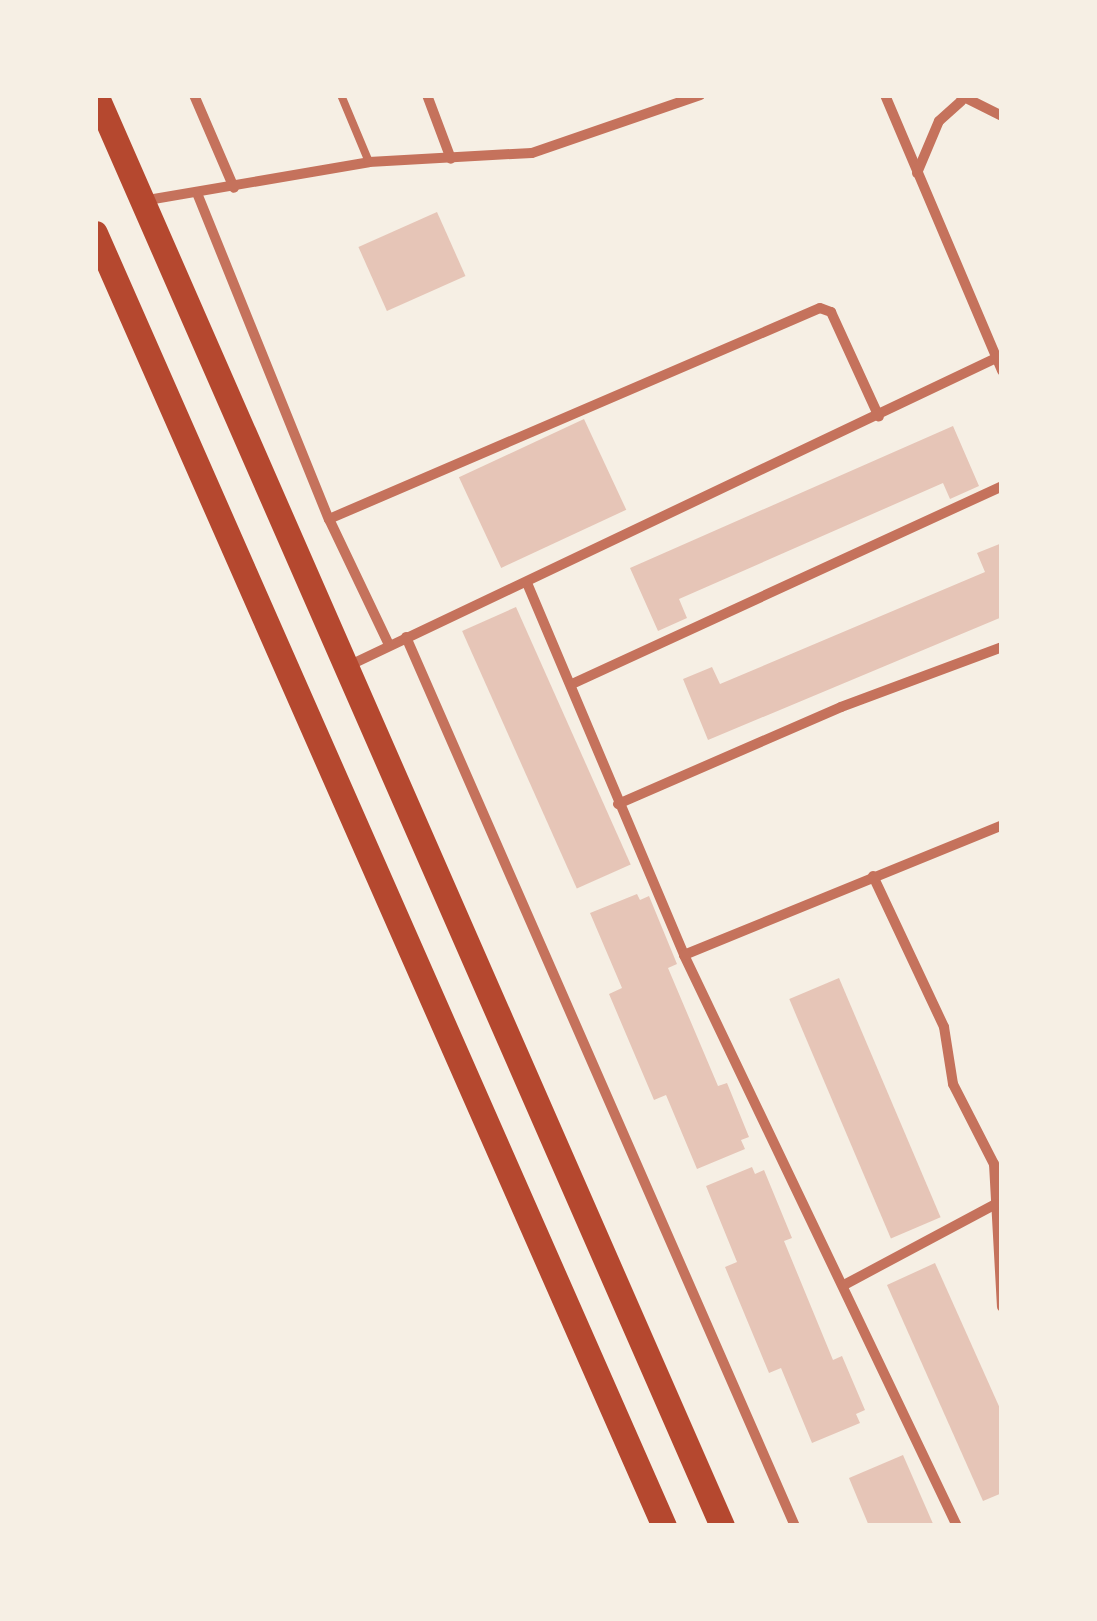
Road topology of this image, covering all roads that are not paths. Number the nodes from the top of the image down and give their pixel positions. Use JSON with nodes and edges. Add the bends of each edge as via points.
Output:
{"nodes":[{"id":1,"x":96,"y":95,"type":"edge"},
{"id":2,"x":194,"y":95,"type":"edge"},
{"id":3,"x":340,"y":95,"type":"edge"},
{"id":4,"x":426,"y":95,"type":"edge"},
{"id":5,"x":700,"y":95,"type":"edge"},
{"id":6,"x":885,"y":95,"type":"edge"},
{"id":7,"x":961,"y":98,"type":"edge"},
{"id":8,"x":1002,"y":116,"type":"edge"},
{"id":9,"x":450,"y":159,"type":"junction"},
{"id":10,"x":369,"y":162,"type":"junction"},
{"id":11,"x":916,"y":173,"type":"junction"},
{"id":12,"x":234,"y":188,"type":"junction"},
{"id":13,"x":197,"y":193,"type":"junction"},
{"id":14,"x":141,"y":201,"type":"junction"},
{"id":15,"x":95,"y":233,"type":"edge"},
{"id":16,"x":996,"y":358,"type":"junction"},
{"id":17,"x":1002,"y":372,"type":"edge"},
{"id":18,"x":879,"y":416,"type":"junction"},
{"id":19,"x":1002,"y":486,"type":"edge"},
{"id":20,"x":330,"y":520,"type":"junction"},
{"id":21,"x":527,"y":584,"type":"junction"},
{"id":22,"x":406,"y":636,"type":"junction"},
{"id":23,"x":389,"y":645,"type":"junction"},
{"id":24,"x":1002,"y":648,"type":"edge"},
{"id":25,"x":342,"y":669,"type":"junction"},
{"id":26,"x":572,"y":684,"type":"junction"},
{"id":27,"x":618,"y":804,"type":"junction"},
{"id":28,"x":1002,"y":825,"type":"edge"},
{"id":29,"x":874,"y":876,"type":"junction"},
{"id":30,"x":684,"y":955,"type":"junction"},
{"id":31,"x":996,"y":1204,"type":"junction"},
{"id":32,"x":1000,"y":1283,"type":"edge"},
{"id":33,"x":844,"y":1285,"type":"junction"},
{"id":34,"x":1002,"y":1307,"type":"edge"},
{"id":35,"x":664,"y":1526,"type":"edge"},
{"id":36,"x":722,"y":1526,"type":"edge"},
{"id":37,"x":795,"y":1526,"type":"edge"},
{"id":38,"x":957,"y":1526,"type":"edge"}],
"edges":[{"from":1,"to":14,"type":"highway"},
{"from":2,"to":12,"type":"street"},
{"from":3,"to":10,"type":"lane"},
{"from":4,"to":9,"type":"street"},
{"from":5,"to":9,"type":"street","via":[[532,153]]},
{"from":6,"to":11,"type":"street"},
{"from":7,"to":8,"type":"street"},
{"from":7,"to":11,"type":"street","via":[[939,121]]},
{"from":9,"to":10,"type":"street"},
{"from":10,"to":12,"type":"street"},
{"from":11,"to":16,"type":"street"},
{"from":12,"to":13,"type":"street"},
{"from":13,"to":14,"type":"street"},
{"from":13,"to":20,"type":"street"},
{"from":14,"to":25,"type":"highway"},
{"from":15,"to":35,"type":"highway"},
{"from":16,"to":17,"type":"street"},
{"from":16,"to":18,"type":"street"},
{"from":18,"to":20,"type":"street","via":[[831,312],[820,308]]},
{"from":18,"to":21,"type":"street"},
{"from":19,"to":26,"type":"street"},
{"from":20,"to":23,"type":"street"},
{"from":21,"to":22,"type":"street"},
{"from":21,"to":26,"type":"street"},
{"from":22,"to":23,"type":"street"},
{"from":22,"to":37,"type":"street"},
{"from":23,"to":25,"type":"street"},
{"from":24,"to":27,"type":"street","via":[[841,707]]},
{"from":25,"to":36,"type":"highway"},
{"from":26,"to":27,"type":"street"},
{"from":27,"to":30,"type":"street"},
{"from":28,"to":29,"type":"street"},
{"from":29,"to":30,"type":"street"},
{"from":29,"to":31,"type":"street","via":[[944,1027],[952,1084],[994,1164]]},
{"from":30,"to":33,"type":"street"},
{"from":31,"to":32,"type":"street"},
{"from":31,"to":33,"type":"street"},
{"from":32,"to":34,"type":"street"},
{"from":33,"to":38,"type":"street"}]}
